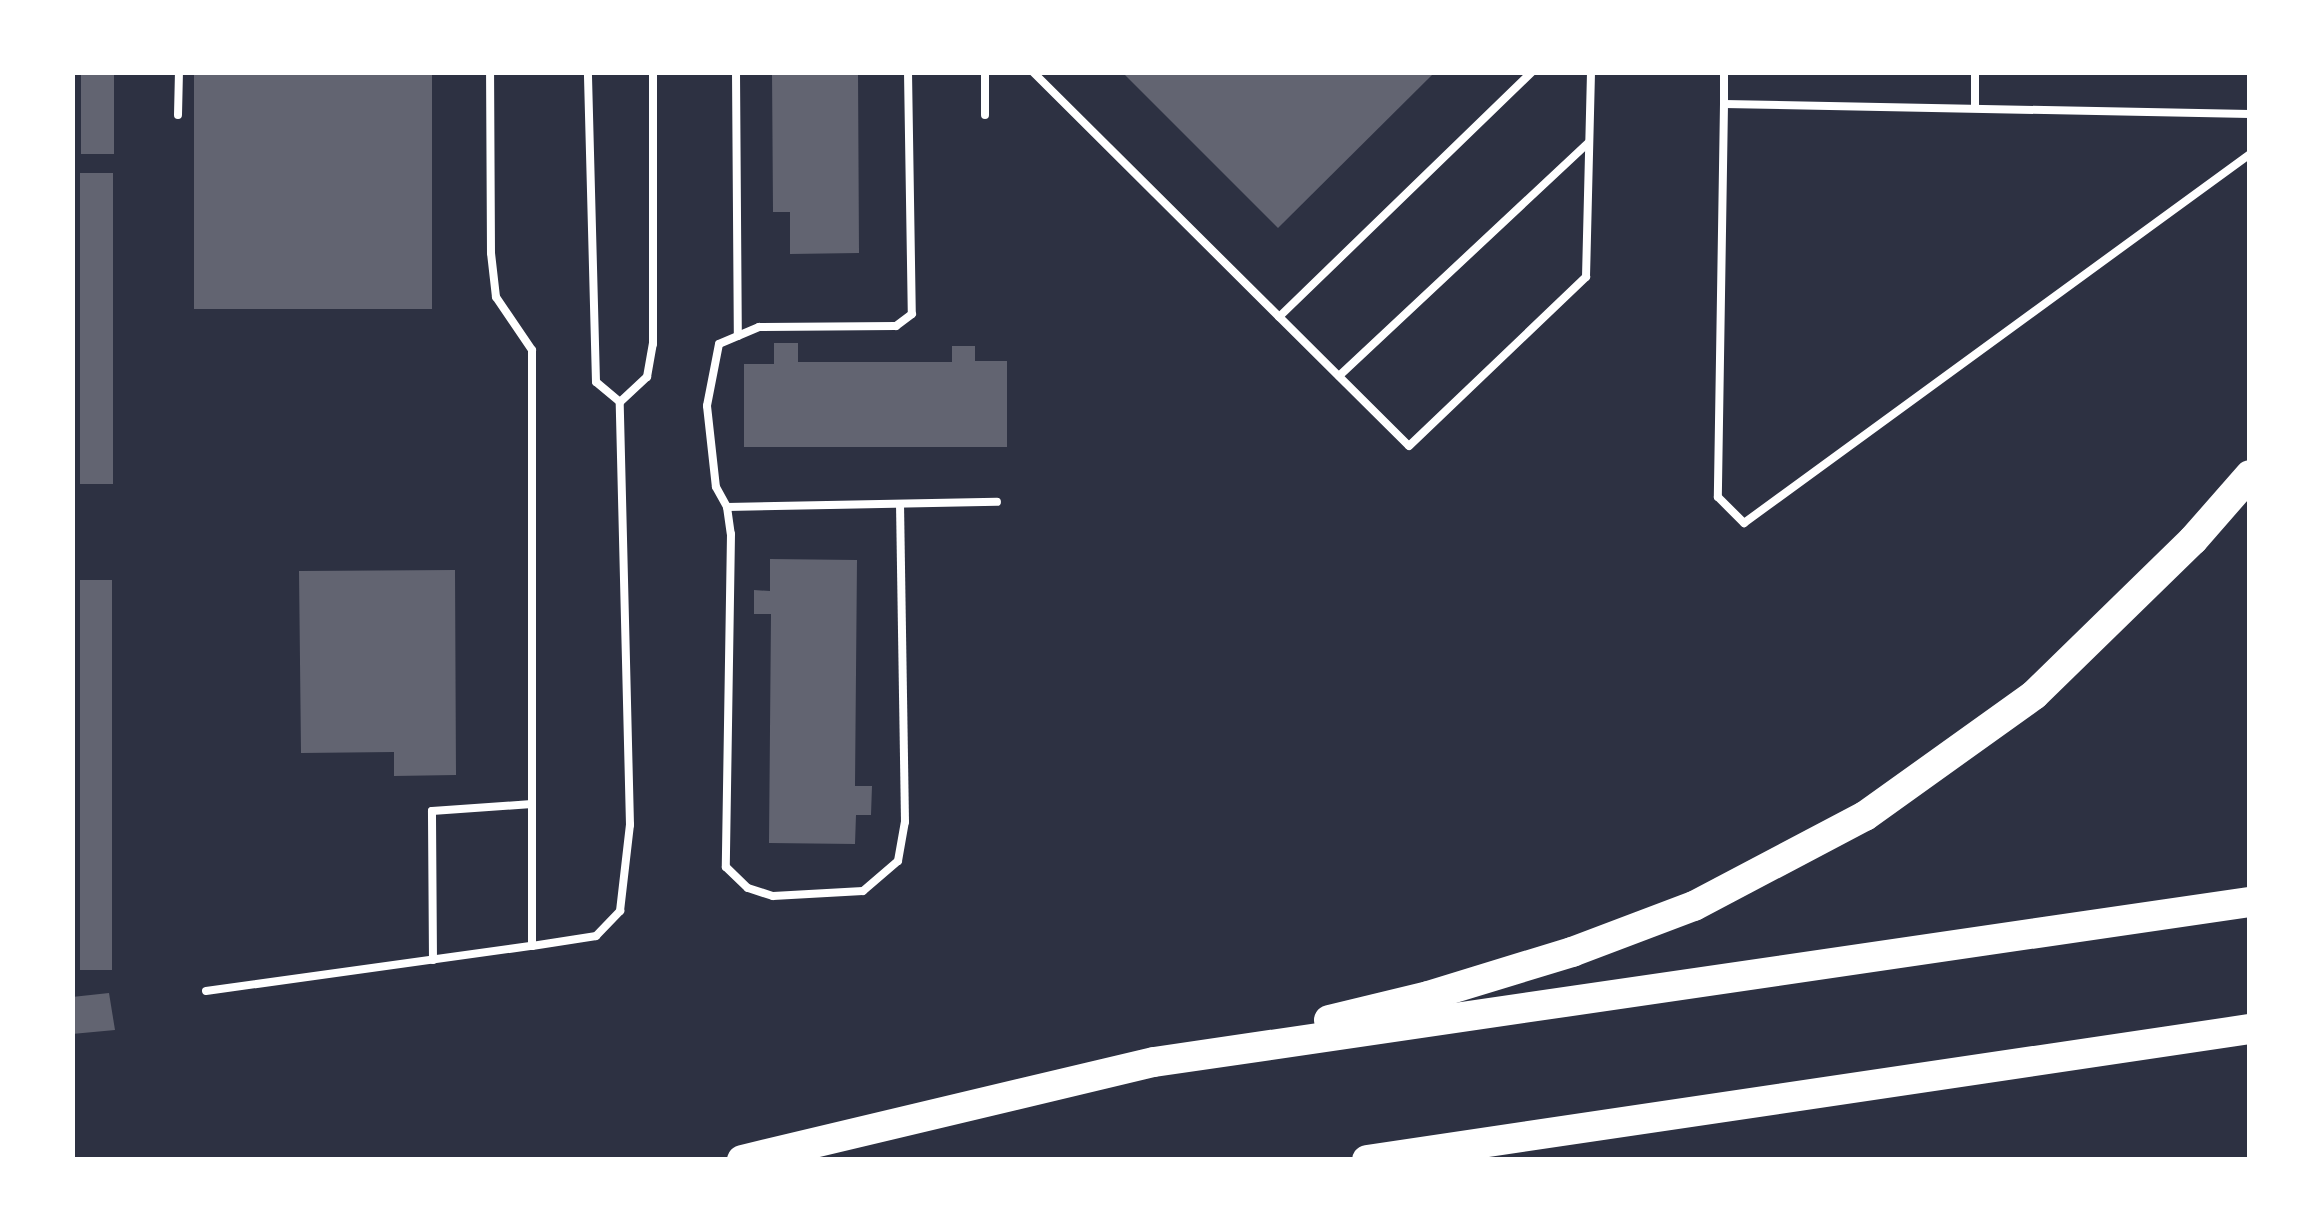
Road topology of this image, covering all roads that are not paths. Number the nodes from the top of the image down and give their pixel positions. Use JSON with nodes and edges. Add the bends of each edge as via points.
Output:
{"nodes":[{"id":1,"x":179,"y":72,"type":"edge"},
{"id":2,"x":490,"y":72,"type":"edge"},
{"id":3,"x":588,"y":72,"type":"edge"},
{"id":4,"x":653,"y":72,"type":"edge"},
{"id":5,"x":736,"y":72,"type":"edge"},
{"id":6,"x":908,"y":72,"type":"edge"},
{"id":7,"x":985,"y":72,"type":"edge"},
{"id":8,"x":1033,"y":72,"type":"edge"},
{"id":9,"x":1532,"y":72,"type":"edge"},
{"id":10,"x":1591,"y":72,"type":"edge"},
{"id":11,"x":1724,"y":72,"type":"edge"},
{"id":12,"x":1976,"y":72,"type":"edge"},
{"id":13,"x":1724,"y":104,"type":"junction"},
{"id":14,"x":1975,"y":108,"type":"junction"},
{"id":15,"x":2250,"y":114,"type":"edge"},
{"id":16,"x":178,"y":115,"type":"dead end"},
{"id":17,"x":985,"y":115,"type":"dead end"},
{"id":18,"x":1589,"y":142,"type":"junction"},
{"id":19,"x":2250,"y":154,"type":"edge"},
{"id":20,"x":1279,"y":317,"type":"junction"},
{"id":21,"x":738,"y":336,"type":"junction"},
{"id":22,"x":1339,"y":376,"type":"junction"},
{"id":23,"x":620,"y":402,"type":"junction"},
{"id":24,"x":2250,"y":475,"type":"edge"},
{"id":25,"x":997,"y":502,"type":"dead end"},
{"id":26,"x":900,"y":505,"type":"junction"},
{"id":27,"x":726,"y":507,"type":"junction"},
{"id":28,"x":532,"y":804,"type":"junction"},
{"id":29,"x":2250,"y":902,"type":"edge"},
{"id":30,"x":532,"y":946,"type":"junction"},
{"id":31,"x":434,"y":960,"type":"junction"},
{"id":32,"x":206,"y":991,"type":"dead end"},
{"id":33,"x":2250,"y":1029,"type":"edge"},
{"id":34,"x":1154,"y":1062,"type":"junction"},
{"id":35,"x":742,"y":1160,"type":"edge"},
{"id":36,"x":1367,"y":1160,"type":"edge"}],
"edges":[{"from":1,"to":16,"type":"lane"},
{"from":2,"to":28,"type":"lane","via":[[496,297],[532,350]]},
{"from":3,"to":23,"type":"lane","via":[[596,382]]},
{"from":4,"to":23,"type":"lane","via":[[653,344],[647,377]]},
{"from":5,"to":21,"type":"lane"},
{"from":6,"to":21,"type":"lane","via":[[912,314],[896,326],[759,327]]},
{"from":7,"to":17,"type":"lane"},
{"from":8,"to":20,"type":"lane"},
{"from":9,"to":20,"type":"lane"},
{"from":10,"to":18,"type":"lane"},
{"from":11,"to":13,"type":"lane"},
{"from":12,"to":14,"type":"lane"},
{"from":13,"to":14,"type":"lane"},
{"from":13,"to":19,"type":"lane","via":[[1718,497],[1744,522]]},
{"from":14,"to":15,"type":"lane"},
{"from":18,"to":22,"type":"lane"},
{"from":18,"to":22,"type":"lane","via":[[1586,277],[1409,446]]},
{"from":20,"to":22,"type":"lane"},
{"from":21,"to":27,"type":"lane","via":[[720,344],[707,406],[716,487]]},
{"from":23,"to":30,"type":"lane","via":[[630,825],[620,911],[596,936]]},
{"from":24,"to":34,"type":"highway","via":[[2034,695],[1937,768],[1790,858],[1694,906],[1572,952],[1428,996]]},
{"from":25,"to":26,"type":"lane"},
{"from":26,"to":27,"type":"lane"},
{"from":26,"to":27,"type":"lane","via":[[905,822],[898,861],[863,890],[773,896],[748,888],[726,868]]},
{"from":28,"to":30,"type":"lane"},
{"from":28,"to":31,"type":"lane","via":[[432,811]]},
{"from":29,"to":34,"type":"highway"},
{"from":30,"to":31,"type":"lane"},
{"from":31,"to":32,"type":"lane"},
{"from":33,"to":36,"type":"highway"},
{"from":34,"to":35,"type":"highway"}]}
